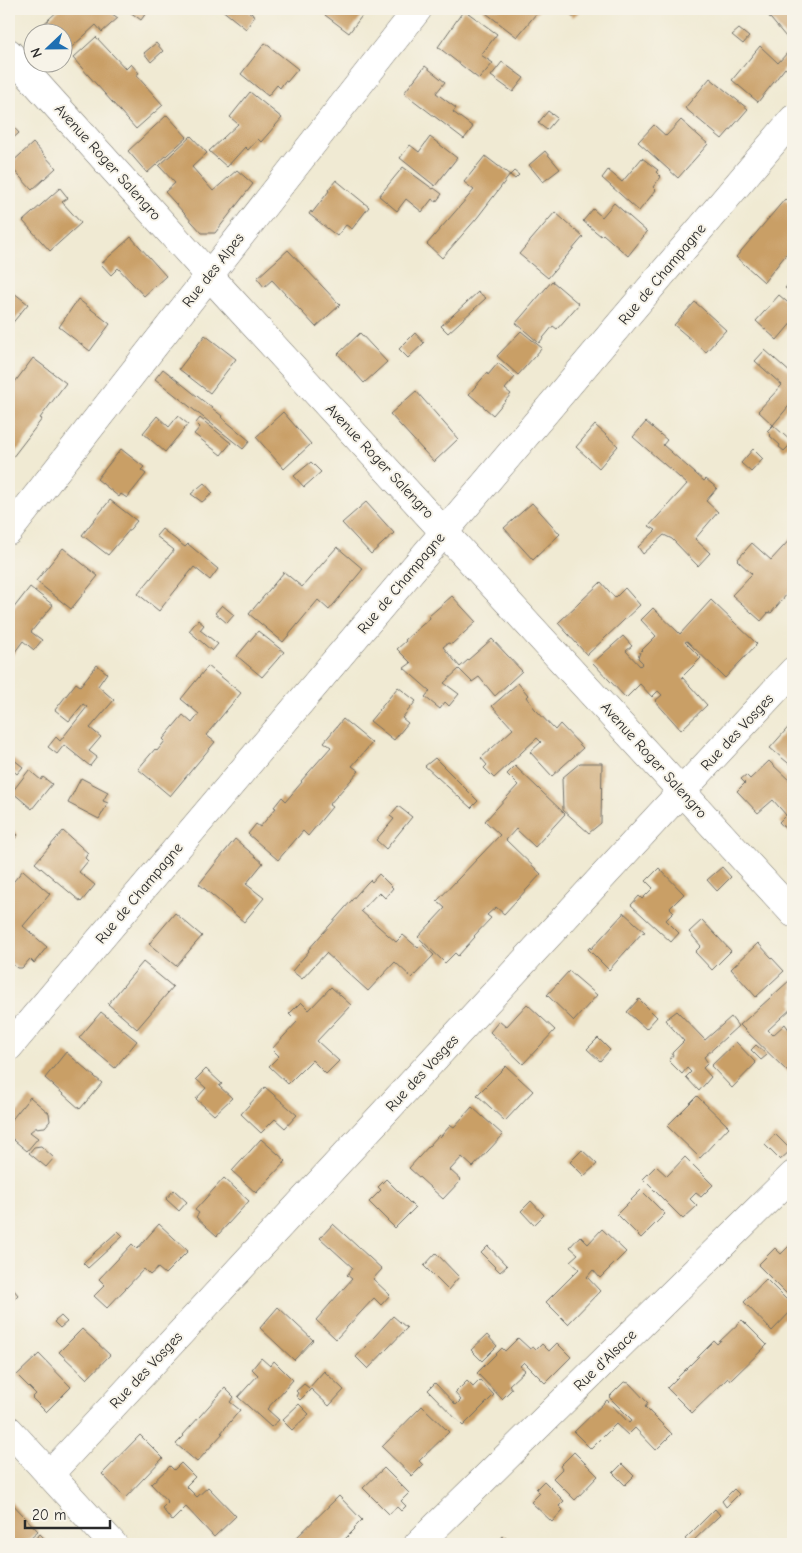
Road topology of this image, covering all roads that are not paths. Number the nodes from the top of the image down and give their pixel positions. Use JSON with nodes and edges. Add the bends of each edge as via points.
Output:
{"nodes":[{"id":1,"x":418,"y":9,"type":"edge"},
{"id":2,"x":9,"y":53,"type":"edge"},
{"id":3,"x":793,"y":119,"type":"edge"},
{"id":4,"x":209,"y":274,"type":"junction"},
{"id":5,"x":9,"y":531,"type":"edge"},
{"id":6,"x":444,"y":531,"type":"junction"},
{"id":7,"x":793,"y":671,"type":"edge"},
{"id":8,"x":683,"y":791,"type":"junction"},
{"id":9,"x":793,"y":913,"type":"edge"},
{"id":10,"x":9,"y":1048,"type":"edge"},
{"id":11,"x":793,"y":1176,"type":"edge"},
{"id":12,"x":9,"y":1430,"type":"edge"},
{"id":13,"x":49,"y":1475,"type":"junction"},
{"id":14,"x":113,"y":1544,"type":"edge"},
{"id":15,"x":418,"y":1544,"type":"edge"}],
"edges":[{"from":1,"to":4,"type":"street","name":"Rue des Alpes"},
{"from":2,"to":4,"type":"street","name":"Avenue Roger Salengro"},
{"from":3,"to":6,"type":"street","name":"Rue de Champagne"},
{"from":4,"to":5,"type":"street","name":"Rue des Alpes"},
{"from":4,"to":6,"type":"street","name":"Avenue Roger Salengro"},
{"from":6,"to":8,"type":"street","name":"Avenue Roger Salengro"},
{"from":6,"to":10,"type":"street","name":"Rue de Champagne"},
{"from":7,"to":8,"type":"street","name":"Rue des Vosges"},
{"from":8,"to":9,"type":"street","name":"Avenue Roger Salengro"},
{"from":8,"to":13,"type":"street","name":"Rue des Vosges"},
{"from":11,"to":15,"type":"street","name":"Rue d'Alsace"},
{"from":12,"to":13,"type":"street"},
{"from":13,"to":14,"type":"street"}]}
